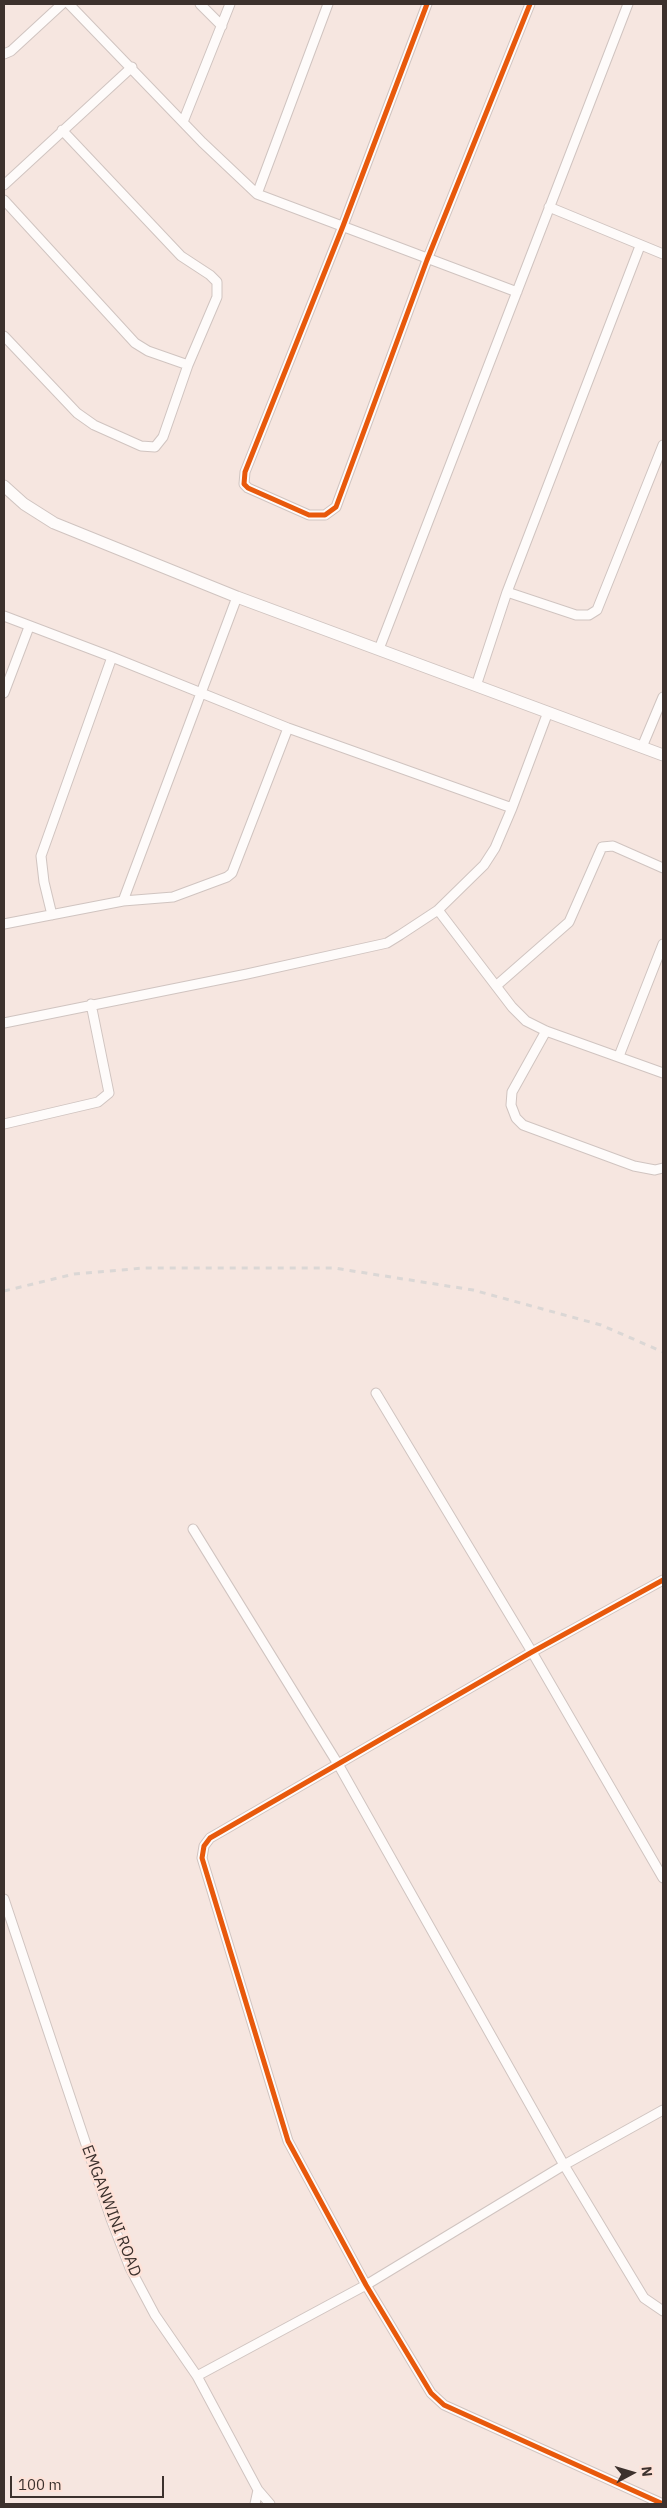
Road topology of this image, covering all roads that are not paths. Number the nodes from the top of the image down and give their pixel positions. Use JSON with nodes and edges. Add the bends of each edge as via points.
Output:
{"nodes":[{"id":1,"x":62,"y":4,"type":"edge"},
{"id":2,"x":69,"y":4,"type":"edge"},
{"id":3,"x":200,"y":4,"type":"edge"},
{"id":4,"x":230,"y":4,"type":"edge"},
{"id":5,"x":328,"y":4,"type":"edge"},
{"id":6,"x":427,"y":4,"type":"edge"},
{"id":7,"x":530,"y":4,"type":"edge"},
{"id":8,"x":628,"y":4,"type":"edge"},
{"id":9,"x":222,"y":26,"type":"junction"},
{"id":10,"x":4,"y":54,"type":"edge"},
{"id":11,"x":132,"y":67,"type":"junction"},
{"id":12,"x":183,"y":122,"type":"junction"},
{"id":13,"x":62,"y":130,"type":"junction"},
{"id":14,"x":4,"y":185,"type":"edge"},
{"id":15,"x":257,"y":194,"type":"junction"},
{"id":16,"x":4,"y":200,"type":"edge"},
{"id":17,"x":549,"y":207,"type":"junction"},
{"id":18,"x":343,"y":226,"type":"junction"},
{"id":19,"x":640,"y":246,"type":"junction"},
{"id":20,"x":663,"y":254,"type":"edge"},
{"id":21,"x":427,"y":260,"type":"junction"},
{"id":22,"x":516,"y":292,"type":"junction"},
{"id":23,"x":4,"y":336,"type":"edge"},
{"id":24,"x":188,"y":365,"type":"junction"},
{"id":25,"x":663,"y":445,"type":"edge"},
{"id":26,"x":4,"y":486,"type":"edge"},
{"id":27,"x":507,"y":592,"type":"junction"},
{"id":28,"x":237,"y":597,"type":"junction"},
{"id":29,"x":4,"y":616,"type":"edge"},
{"id":30,"x":29,"y":627,"type":"junction"},
{"id":31,"x":379,"y":649,"type":"junction"},
{"id":32,"x":112,"y":657,"type":"junction"},
{"id":33,"x":476,"y":686,"type":"junction"},
{"id":34,"x":200,"y":692,"type":"junction"},
{"id":35,"x":4,"y":693,"type":"edge"},
{"id":36,"x":663,"y":697,"type":"edge"},
{"id":37,"x":548,"y":712,"type":"junction"},
{"id":38,"x":288,"y":728,"type":"junction"},
{"id":39,"x":642,"y":747,"type":"junction"},
{"id":40,"x":663,"y":756,"type":"edge"},
{"id":41,"x":512,"y":808,"type":"junction"},
{"id":42,"x":663,"y":868,"type":"edge"},
{"id":43,"x":123,"y":901,"type":"junction"},
{"id":44,"x":438,"y":910,"type":"junction"},
{"id":45,"x":52,"y":915,"type":"junction"},
{"id":46,"x":4,"y":924,"type":"edge"},
{"id":47,"x":663,"y":944,"type":"edge"},
{"id":48,"x":496,"y":986,"type":"junction"},
{"id":49,"x":91,"y":1004,"type":"junction"},
{"id":50,"x":4,"y":1023,"type":"edge"},
{"id":51,"x":546,"y":1031,"type":"junction"},
{"id":52,"x":619,"y":1056,"type":"junction"},
{"id":53,"x":663,"y":1073,"type":"edge"},
{"id":54,"x":4,"y":1124,"type":"edge"},
{"id":55,"x":663,"y":1168,"type":"edge"},
{"id":56,"x":376,"y":1394,"type":"dead end"},
{"id":57,"x":192,"y":1530,"type":"dead end"},
{"id":58,"x":663,"y":1580,"type":"edge"},
{"id":59,"x":532,"y":1652,"type":"junction"},
{"id":60,"x":338,"y":1764,"type":"junction"},
{"id":61,"x":663,"y":1878,"type":"edge"},
{"id":62,"x":4,"y":1899,"type":"edge"},
{"id":63,"x":663,"y":2110,"type":"edge"},
{"id":64,"x":564,"y":2165,"type":"junction"},
{"id":65,"x":366,"y":2285,"type":"junction"},
{"id":66,"x":663,"y":2311,"type":"edge"},
{"id":67,"x":197,"y":2376,"type":"junction"},
{"id":68,"x":258,"y":2490,"type":"junction"},
{"id":69,"x":255,"y":2504,"type":"edge"},
{"id":70,"x":270,"y":2504,"type":"edge"},
{"id":71,"x":663,"y":2504,"type":"edge"}],
"edges":[{"from":1,"to":10,"type":"street"},
{"from":2,"to":11,"type":"street"},
{"from":3,"to":9,"type":"street"},
{"from":4,"to":9,"type":"street"},
{"from":5,"to":15,"type":"street"},
{"from":6,"to":18,"type":"street"},
{"from":7,"to":21,"type":"street"},
{"from":8,"to":17,"type":"street"},
{"from":9,"to":12,"type":"street"},
{"from":11,"to":12,"type":"street"},
{"from":11,"to":13,"type":"street"},
{"from":12,"to":15,"type":"street"},
{"from":13,"to":14,"type":"street"},
{"from":13,"to":24,"type":"street","via":[[167,243],[217,282],[217,297]]},
{"from":15,"to":18,"type":"street"},
{"from":16,"to":24,"type":"street","via":[[135,343]]},
{"from":17,"to":19,"type":"street"},
{"from":17,"to":22,"type":"street"},
{"from":18,"to":21,"type":"street"},
{"from":18,"to":21,"type":"street","via":[[243,478],[244,484],[254,492],[309,514],[325,515],[336,507]]},
{"from":19,"to":20,"type":"street"},
{"from":19,"to":27,"type":"street"},
{"from":21,"to":22,"type":"street"},
{"from":22,"to":31,"type":"street"},
{"from":23,"to":24,"type":"street","via":[[77,413],[94,425],[141,446],[155,447],[160,443]]},
{"from":25,"to":27,"type":"street","via":[[597,610],[589,615],[576,615]]},
{"from":26,"to":28,"type":"street","via":[[24,504],[54,523]]},
{"from":27,"to":33,"type":"street"},
{"from":28,"to":31,"type":"street"},
{"from":28,"to":34,"type":"street"},
{"from":29,"to":30,"type":"street"},
{"from":30,"to":32,"type":"street"},
{"from":30,"to":35,"type":"street"},
{"from":31,"to":33,"type":"street"},
{"from":32,"to":34,"type":"street"},
{"from":32,"to":45,"type":"street","via":[[41,856]]},
{"from":33,"to":37,"type":"street"},
{"from":34,"to":38,"type":"street"},
{"from":34,"to":43,"type":"street"},
{"from":36,"to":39,"type":"street"},
{"from":37,"to":39,"type":"street"},
{"from":37,"to":41,"type":"street"},
{"from":38,"to":41,"type":"street"},
{"from":38,"to":43,"type":"street","via":[[232,872],[223,880],[173,897]]},
{"from":39,"to":40,"type":"street"},
{"from":41,"to":44,"type":"street","via":[[484,866]]},
{"from":42,"to":48,"type":"street","via":[[613,846],[602,847],[569,922]]},
{"from":43,"to":45,"type":"street"},
{"from":44,"to":48,"type":"street"},
{"from":44,"to":49,"type":"street","via":[[386,943]]},
{"from":45,"to":46,"type":"street"},
{"from":47,"to":52,"type":"street"},
{"from":48,"to":51,"type":"street","via":[[526,1021]]},
{"from":49,"to":50,"type":"street"},
{"from":49,"to":54,"type":"street","via":[[109,1093],[98,1102]]},
{"from":51,"to":52,"type":"street"},
{"from":51,"to":55,"type":"street","via":[[512,1092],[511,1106],[516,1118],[523,1125],[634,1166],[654,1170]]},
{"from":52,"to":53,"type":"street"},
{"from":56,"to":59,"type":"street"},
{"from":57,"to":60,"type":"street"},
{"from":58,"to":59,"type":"street"},
{"from":59,"to":60,"type":"street"},
{"from":59,"to":61,"type":"street"},
{"from":60,"to":64,"type":"street"},
{"from":60,"to":65,"type":"street","via":[[210,1838],[204,1846],[202,1858],[288,2141]]},
{"from":62,"to":67,"type":"street","name":"EMGANWINI ROAD","via":[[130,2268],[155,2315]]},
{"from":63,"to":64,"type":"street"},
{"from":64,"to":65,"type":"street"},
{"from":64,"to":66,"type":"street","via":[[644,2298]]},
{"from":65,"to":67,"type":"street"},
{"from":65,"to":71,"type":"street","via":[[431,2393],[444,2405]]},
{"from":67,"to":68,"type":"street","name":"EMGANWINI ROAD"},
{"from":68,"to":69,"type":"street"},
{"from":68,"to":70,"type":"street","name":"EMGANWINI ROAD"}]}
